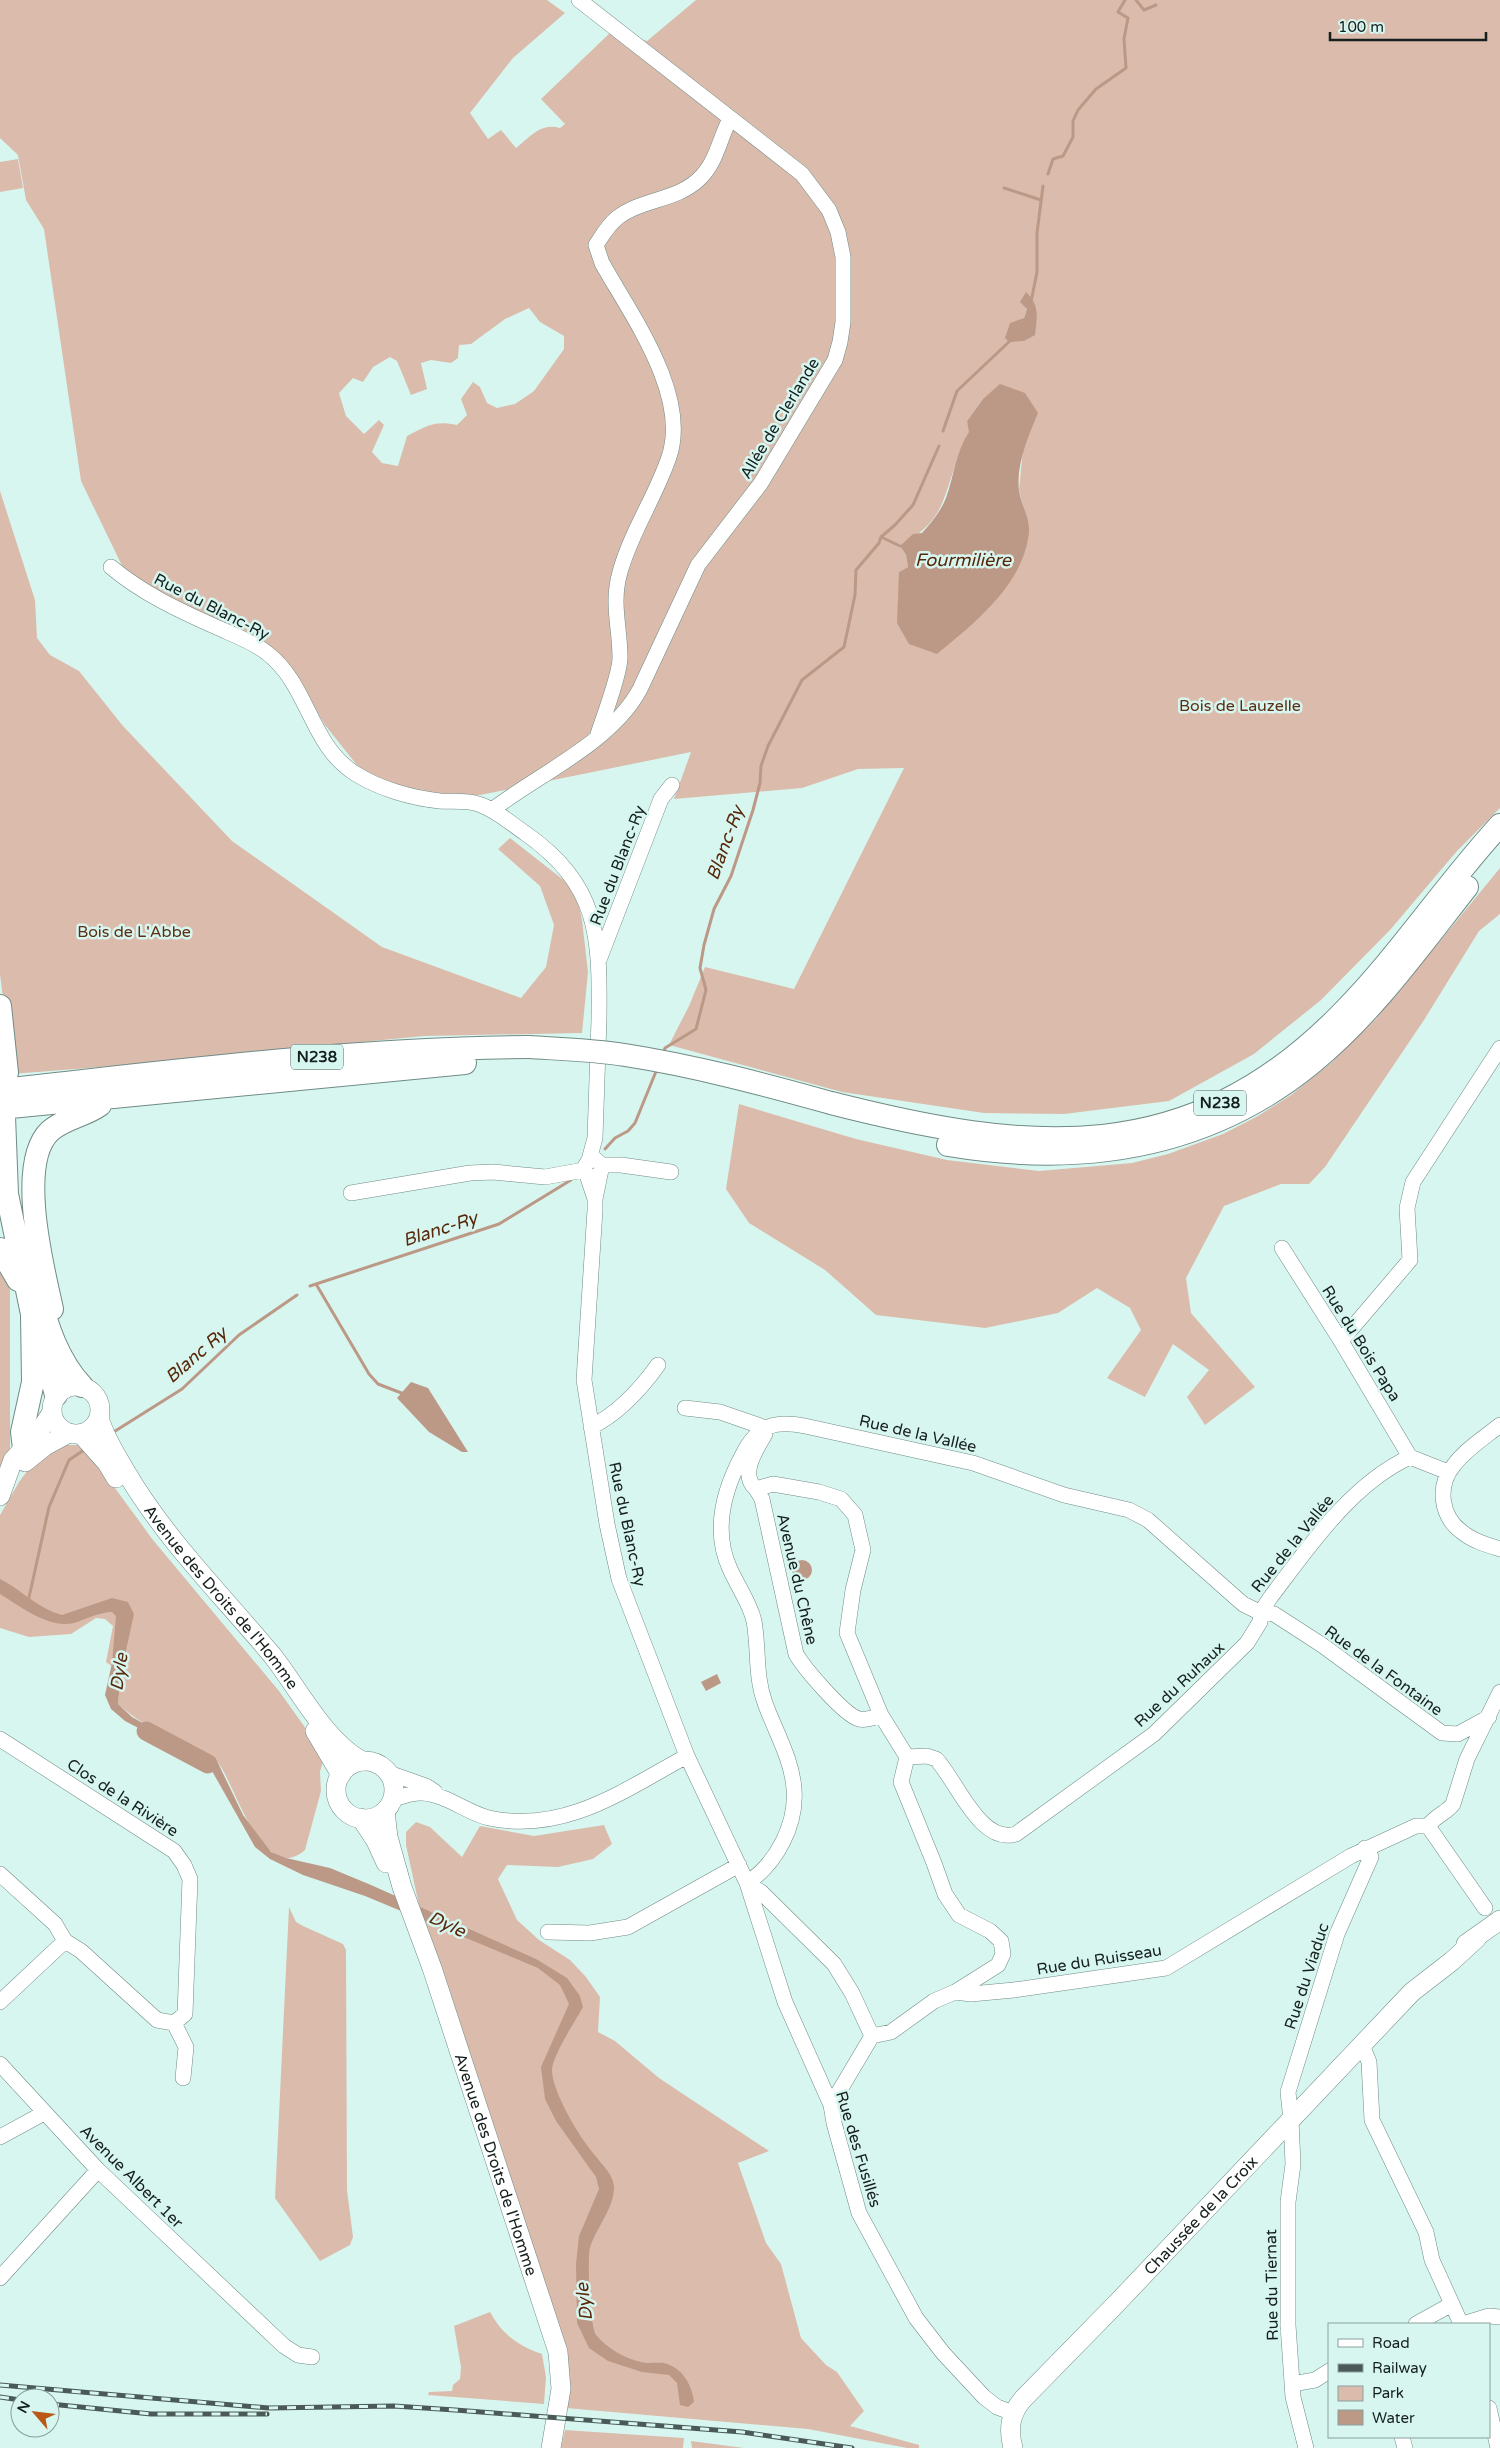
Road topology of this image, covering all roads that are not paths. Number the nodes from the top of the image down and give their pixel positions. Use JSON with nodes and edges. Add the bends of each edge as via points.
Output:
{"nodes":[{"id":1,"x":579,"y":0,"type":"edge"},
{"id":2,"x":730,"y":119,"type":"junction"},
{"id":3,"x":111,"y":567,"type":"dead end"},
{"id":4,"x":598,"y":734,"type":"junction"},
{"id":5,"x":672,"y":785,"type":"dead end"},
{"id":6,"x":492,"y":810,"type":"junction"},
{"id":7,"x":1500,"y":825,"type":"edge"},
{"id":8,"x":1500,"y":849,"type":"edge"},
{"id":9,"x":599,"y":960,"type":"junction"},
{"id":10,"x":0,"y":1006,"type":"edge"},
{"id":11,"x":1500,"y":1048,"type":"edge"},
{"id":12,"x":529,"y":1054,"type":"junction"},
{"id":13,"x":3,"y":1082,"type":"edge"},
{"id":14,"x":110,"y":1096,"type":"junction"},
{"id":15,"x":828,"y":1110,"type":"junction"},
{"id":16,"x":5,"y":1113,"type":"edge"},
{"id":17,"x":6,"y":1149,"type":"junction"},
{"id":18,"x":593,"y":1168,"type":"junction"},
{"id":19,"x":0,"y":1171,"type":"edge"},
{"id":20,"x":671,"y":1172,"type":"dead end"},
{"id":21,"x":351,"y":1194,"type":"dead end"},
{"id":22,"x":1282,"y":1248,"type":"dead end"},
{"id":23,"x":0,"y":1249,"type":"edge"},
{"id":24,"x":32,"y":1314,"type":"junction"},
{"id":25,"x":51,"y":1332,"type":"junction"},
{"id":26,"x":1341,"y":1341,"type":"junction"},
{"id":27,"x":658,"y":1365,"type":"dead end"},
{"id":28,"x":82,"y":1386,"type":"junction"},
{"id":29,"x":54,"y":1404,"type":"junction"},
{"id":30,"x":685,"y":1408,"type":"dead end"},
{"id":31,"x":99,"y":1418,"type":"junction"},
{"id":32,"x":1500,"y":1424,"type":"edge"},
{"id":33,"x":768,"y":1426,"type":"junction"},
{"id":34,"x":591,"y":1427,"type":"junction"},
{"id":35,"x":75,"y":1434,"type":"junction"},
{"id":36,"x":24,"y":1448,"type":"junction"},
{"id":37,"x":1410,"y":1458,"type":"junction"},
{"id":38,"x":1448,"y":1472,"type":"junction"},
{"id":39,"x":756,"y":1489,"type":"junction"},
{"id":40,"x":1,"y":1493,"type":"edge"},
{"id":41,"x":1500,"y":1549,"type":"edge"},
{"id":42,"x":1261,"y":1612,"type":"junction"},
{"id":43,"x":1500,"y":1692,"type":"edge"},
{"id":44,"x":882,"y":1715,"type":"junction"},
{"id":45,"x":1490,"y":1718,"type":"junction"},
{"id":46,"x":0,"y":1739,"type":"edge"},
{"id":47,"x":687,"y":1756,"type":"junction"},
{"id":48,"x":907,"y":1757,"type":"junction"},
{"id":49,"x":362,"y":1761,"type":"junction"},
{"id":50,"x":388,"y":1773,"type":"junction"},
{"id":51,"x":341,"y":1775,"type":"junction"},
{"id":52,"x":444,"y":1799,"type":"junction"},
{"id":53,"x":389,"y":1805,"type":"junction"},
{"id":54,"x":361,"y":1818,"type":"junction"},
{"id":55,"x":1428,"y":1826,"type":"junction"},
{"id":56,"x":1365,"y":1848,"type":"junction"},
{"id":57,"x":739,"y":1865,"type":"junction"},
{"id":58,"x":0,"y":1874,"type":"edge"},
{"id":59,"x":747,"y":1883,"type":"junction"},
{"id":60,"x":402,"y":1887,"type":"junction"},
{"id":61,"x":1485,"y":1908,"type":"dead end"},
{"id":62,"x":1500,"y":1920,"type":"edge"},
{"id":63,"x":548,"y":1932,"type":"dead end"},
{"id":64,"x":65,"y":1941,"type":"junction"},
{"id":65,"x":955,"y":1992,"type":"junction"},
{"id":66,"x":0,"y":2002,"type":"edge"},
{"id":67,"x":174,"y":2023,"type":"junction"},
{"id":68,"x":872,"y":2036,"type":"junction"},
{"id":69,"x":1362,"y":2045,"type":"junction"},
{"id":70,"x":0,"y":2064,"type":"edge"},
{"id":71,"x":183,"y":2078,"type":"dead end"},
{"id":72,"x":831,"y":2105,"type":"junction"},
{"id":73,"x":44,"y":2112,"type":"junction"},
{"id":74,"x":1291,"y":2120,"type":"junction"},
{"id":75,"x":0,"y":2137,"type":"edge"},
{"id":76,"x":98,"y":2170,"type":"junction"},
{"id":77,"x":0,"y":2278,"type":"edge"},
{"id":78,"x":1452,"y":2304,"type":"junction"},
{"id":79,"x":1500,"y":2317,"type":"edge"},
{"id":80,"x":1418,"y":2323,"type":"edge"},
{"id":81,"x":1462,"y":2323,"type":"edge"},
{"id":82,"x":1465,"y":2323,"type":"edge"},
{"id":83,"x":312,"y":2357,"type":"dead end"},
{"id":84,"x":1328,"y":2372,"type":"edge"},
{"id":85,"x":1292,"y":2384,"type":"junction"},
{"id":86,"x":1490,"y":2412,"type":"edge"},
{"id":87,"x":1012,"y":2413,"type":"junction"},
{"id":88,"x":551,"y":2448,"type":"edge"},
{"id":89,"x":1013,"y":2448,"type":"edge"},
{"id":90,"x":1306,"y":2448,"type":"edge"},
{"id":91,"x":1498,"y":2448,"type":"edge"}],
"edges":[{"from":1,"to":2,"type":"street","name":"Allée de Clerlande"},
{"from":2,"to":4,"type":"street","via":[[713,161],[699,179],[677,194],[625,213],[608,226],[596,245],[602,263],[659,366],[673,408],[674,431],[670,456],[620,571],[614,604],[620,660]]},
{"from":2,"to":4,"type":"street","name":"Allée de Clerlande","via":[[802,174],[829,210],[843,257],[840,342],[828,372],[761,483],[698,565],[635,697],[619,718]]},
{"from":3,"to":6,"type":"street","name":"Rue du Blanc-Ry","via":[[164,603],[267,653],[296,688],[329,752],[357,775],[420,798],[478,803]]},
{"from":4,"to":6,"type":"street","name":"Allée de Clerlande","via":[[567,760]]},
{"from":5,"to":9,"type":"street","name":"Rue du Blanc-Ry","via":[[660,799]]},
{"from":6,"to":9,"type":"street","name":"Rue du Blanc-Ry","via":[[553,855],[569,873],[593,921]]},
{"from":7,"to":15,"type":"highway","number":"N238","via":[[1343,1012],[1301,1052],[1226,1101],[1143,1130],[1073,1139],[1033,1139]]},
{"from":8,"to":15,"type":"highway","number":"N238","via":[[1357,1021],[1312,1063],[1272,1092],[1206,1126],[1151,1144],[1101,1152],[1033,1155],[933,1142]]},
{"from":9,"to":18,"type":"street","name":"Rue du Blanc-Ry"},
{"from":10,"to":13,"type":"highway"},
{"from":11,"to":26,"type":"street","via":[[1412,1182],[1407,1208],[1410,1260]]},
{"from":12,"to":13,"type":"highway","number":"N238","via":[[448,1048],[363,1052]]},
{"from":12,"to":14,"type":"highway","number":"N238"},
{"from":12,"to":15,"type":"highway","number":"N238","bridge":true,"via":[[623,1054],[674,1063],[733,1076]]},
{"from":14,"to":16,"type":"highway","number":"N238"},
{"from":14,"to":25,"type":"highway","via":[[98,1107],[75,1115],[48,1133],[40,1145],[34,1165],[32,1184],[53,1316]]},
{"from":16,"to":17,"type":"highway"},
{"from":16,"to":25,"type":"highway","via":[[29,1256]]},
{"from":17,"to":19,"type":"highway"},
{"from":17,"to":24,"type":"highway","via":[[7,1194]]},
{"from":18,"to":20,"type":"street","via":[[622,1165]]},
{"from":18,"to":21,"type":"street","via":[[545,1176],[493,1172],[470,1174]]},
{"from":18,"to":34,"type":"street","name":"Rue du Blanc-Ry","via":[[595,1199],[584,1374]]},
{"from":22,"to":26,"type":"street","name":"Rue du Bois Papa"},
{"from":23,"to":24,"type":"highway","via":[[14,1271]]},
{"from":24,"to":29,"type":"highway"},
{"from":24,"to":36,"type":"highway","via":[[33,1382],[22,1432]]},
{"from":25,"to":28,"type":"highway","via":[[61,1357]]},
{"from":26,"to":37,"type":"street","name":"Rue du Bois Papa"},
{"from":27,"to":34,"type":"street","via":[[628,1402]]},
{"from":28,"to":29,"type":"main road","via":[[63,1389]]},
{"from":28,"to":31,"type":"main road","via":[[96,1395],[100,1403]]},
{"from":29,"to":35,"type":"main road","via":[[58,1426]]},
{"from":29,"to":36,"type":"main road"},
{"from":30,"to":33,"type":"street","via":[[720,1412]]},
{"from":31,"to":35,"type":"main road","via":[[95,1425]]},
{"from":31,"to":49,"type":"main road","name":"Avenue des Droits de l'Homme","via":[[116,1456],[162,1526],[272,1656],[331,1735],[343,1749]]},
{"from":32,"to":38,"type":"street"},
{"from":33,"to":39,"type":"street","name":"Avenue du Chêne","via":[[749,1471]]},
{"from":33,"to":42,"type":"street","name":"Rue de la Vallée","via":[[787,1422],[964,1461],[1064,1494],[1134,1512],[1148,1520],[1236,1599]]},
{"from":33,"to":59,"type":"street","via":[[749,1444],[732,1476],[723,1504],[721,1531],[727,1562],[752,1615],[758,1681],[790,1766],[794,1797],[792,1816],[783,1840],[767,1867]]},
{"from":34,"to":47,"type":"street","name":"Rue du Blanc-Ry","via":[[619,1579]]},
{"from":35,"to":40,"type":"main road","via":[[32,1455]]},
{"from":35,"to":51,"type":"main road","name":"Avenue des Droits de l'Homme","via":[[107,1463],[153,1532],[265,1664],[322,1741]]},
{"from":36,"to":40,"type":"main road","via":[[14,1460]]},
{"from":37,"to":38,"type":"street"},
{"from":37,"to":42,"type":"street","name":"Rue de la Vallée","via":[[1385,1470],[1352,1498]]},
{"from":38,"to":41,"type":"street","via":[[1442,1497],[1450,1521],[1475,1540]]},
{"from":39,"to":44,"type":"street","name":"Avenue du Chêne","via":[[762,1499],[796,1654],[803,1666],[850,1715],[865,1720]]},
{"from":39,"to":44,"type":"street","name":"Avenue du Chêne","via":[[774,1484],[841,1498],[855,1515],[863,1550],[847,1633]]},
{"from":42,"to":45,"type":"street","name":"Rue de la Fontaine","via":[[1274,1614],[1322,1645],[1442,1733],[1458,1734]]},
{"from":42,"to":48,"type":"street","name":"Rue du Ruhaux","via":[[1260,1622],[1247,1643],[1163,1728],[1016,1834],[1005,1836],[987,1829],[936,1759]]},
{"from":43,"to":45,"type":"street"},
{"from":44,"to":48,"type":"street","name":"Avenue du Chêne"},
{"from":45,"to":55,"type":"street","via":[[1467,1759],[1451,1808],[1435,1816]]},
{"from":46,"to":67,"type":"street","name":"Clos de la Rivière","via":[[174,1851],[184,1865],[190,1878],[186,2014]]},
{"from":47,"to":52,"type":"street","via":[[597,1804],[558,1818],[530,1822],[491,1818]]},
{"from":47,"to":57,"type":"street","name":"Rue du Blanc-Ry"},
{"from":48,"to":65,"type":"street","via":[[901,1782],[947,1899],[967,1921],[994,1933],[1003,1947],[998,1965]]},
{"from":49,"to":50,"type":"main road","via":[[378,1764]]},
{"from":49,"to":51,"type":"main road"},
{"from":50,"to":52,"type":"street","via":[[426,1786]]},
{"from":50,"to":53,"type":"main road","via":[[394,1788]]},
{"from":51,"to":54,"type":"main road","via":[[337,1789],[339,1800],[349,1814]]},
{"from":52,"to":53,"type":"street","via":[[420,1792]]},
{"from":53,"to":54,"type":"main road","via":[[372,1818]]},
{"from":53,"to":60,"type":"main road","via":[[388,1837]]},
{"from":54,"to":60,"type":"main road","via":[[394,1880]]},
{"from":55,"to":56,"type":"street","name":"Rue du Ruisseau","via":[[1416,1826]]},
{"from":55,"to":61,"type":"street"},
{"from":56,"to":65,"type":"street","name":"Rue du Ruisseau","via":[[1166,1968],[1006,1991]]},
{"from":56,"to":74,"type":"street","name":"Rue du Viaduc","via":[[1371,1857],[1336,1934],[1288,2092]]},
{"from":57,"to":59,"type":"street","name":"Rue du Blanc-Ry"},
{"from":57,"to":63,"type":"street","via":[[628,1927],[590,1933]]},
{"from":58,"to":64,"type":"street","via":[[55,1924]]},
{"from":59,"to":68,"type":"street","name":"Rue du Blanc-Ry","via":[[761,1892],[834,1964]]},
{"from":59,"to":72,"type":"street","name":"Rue des Fusillés","via":[[785,2002]]},
{"from":60,"to":88,"type":"main road","name":"Avenue des Droits de l'Homme","via":[[558,2352],[561,2389]]},
{"from":62,"to":69,"type":"main road","name":"Chaussée de la Croix","via":[[1412,1992]]},
{"from":64,"to":66,"type":"street"},
{"from":64,"to":67,"type":"street","via":[[81,1951],[156,2020]]},
{"from":65,"to":68,"type":"street","name":"Rue du Ruisseau","via":[[934,2001],[891,2032]]},
{"from":67,"to":71,"type":"street","via":[[186,2047]]},
{"from":68,"to":72,"type":"street"},
{"from":69,"to":74,"type":"main road","name":"Chaussée de la Croix"},
{"from":69,"to":78,"type":"street","via":[[1369,2062],[1372,2120],[1426,2232],[1432,2260]]},
{"from":70,"to":73,"type":"street","name":"Avenue Albert 1er"},
{"from":72,"to":87,"type":"street","name":"Rue des Fusillés","via":[[859,2213],[916,2318],[943,2353],[984,2396],[997,2407]]},
{"from":73,"to":75,"type":"street"},
{"from":73,"to":76,"type":"street","name":"Avenue Albert 1er"},
{"from":74,"to":85,"type":"street","name":"Rue du Tiernat","via":[[1293,2164],[1288,2202],[1288,2325]]},
{"from":74,"to":87,"type":"main road","name":"Chaussée de la Croix"},
{"from":76,"to":77,"type":"street"},
{"from":76,"to":83,"type":"street","name":"Avenue Albert 1er","via":[[284,2346],[298,2355]]},
{"from":78,"to":80,"type":"street"},
{"from":78,"to":81,"type":"street"},
{"from":79,"to":82,"type":"street","via":[[1489,2316]]},
{"from":84,"to":85,"type":"street","via":[[1315,2380]]},
{"from":85,"to":90,"type":"street","name":"Rue du Tiernat"},
{"from":86,"to":91,"type":"street"},
{"from":87,"to":89,"type":"main road","via":[[1009,2427]]}]}
